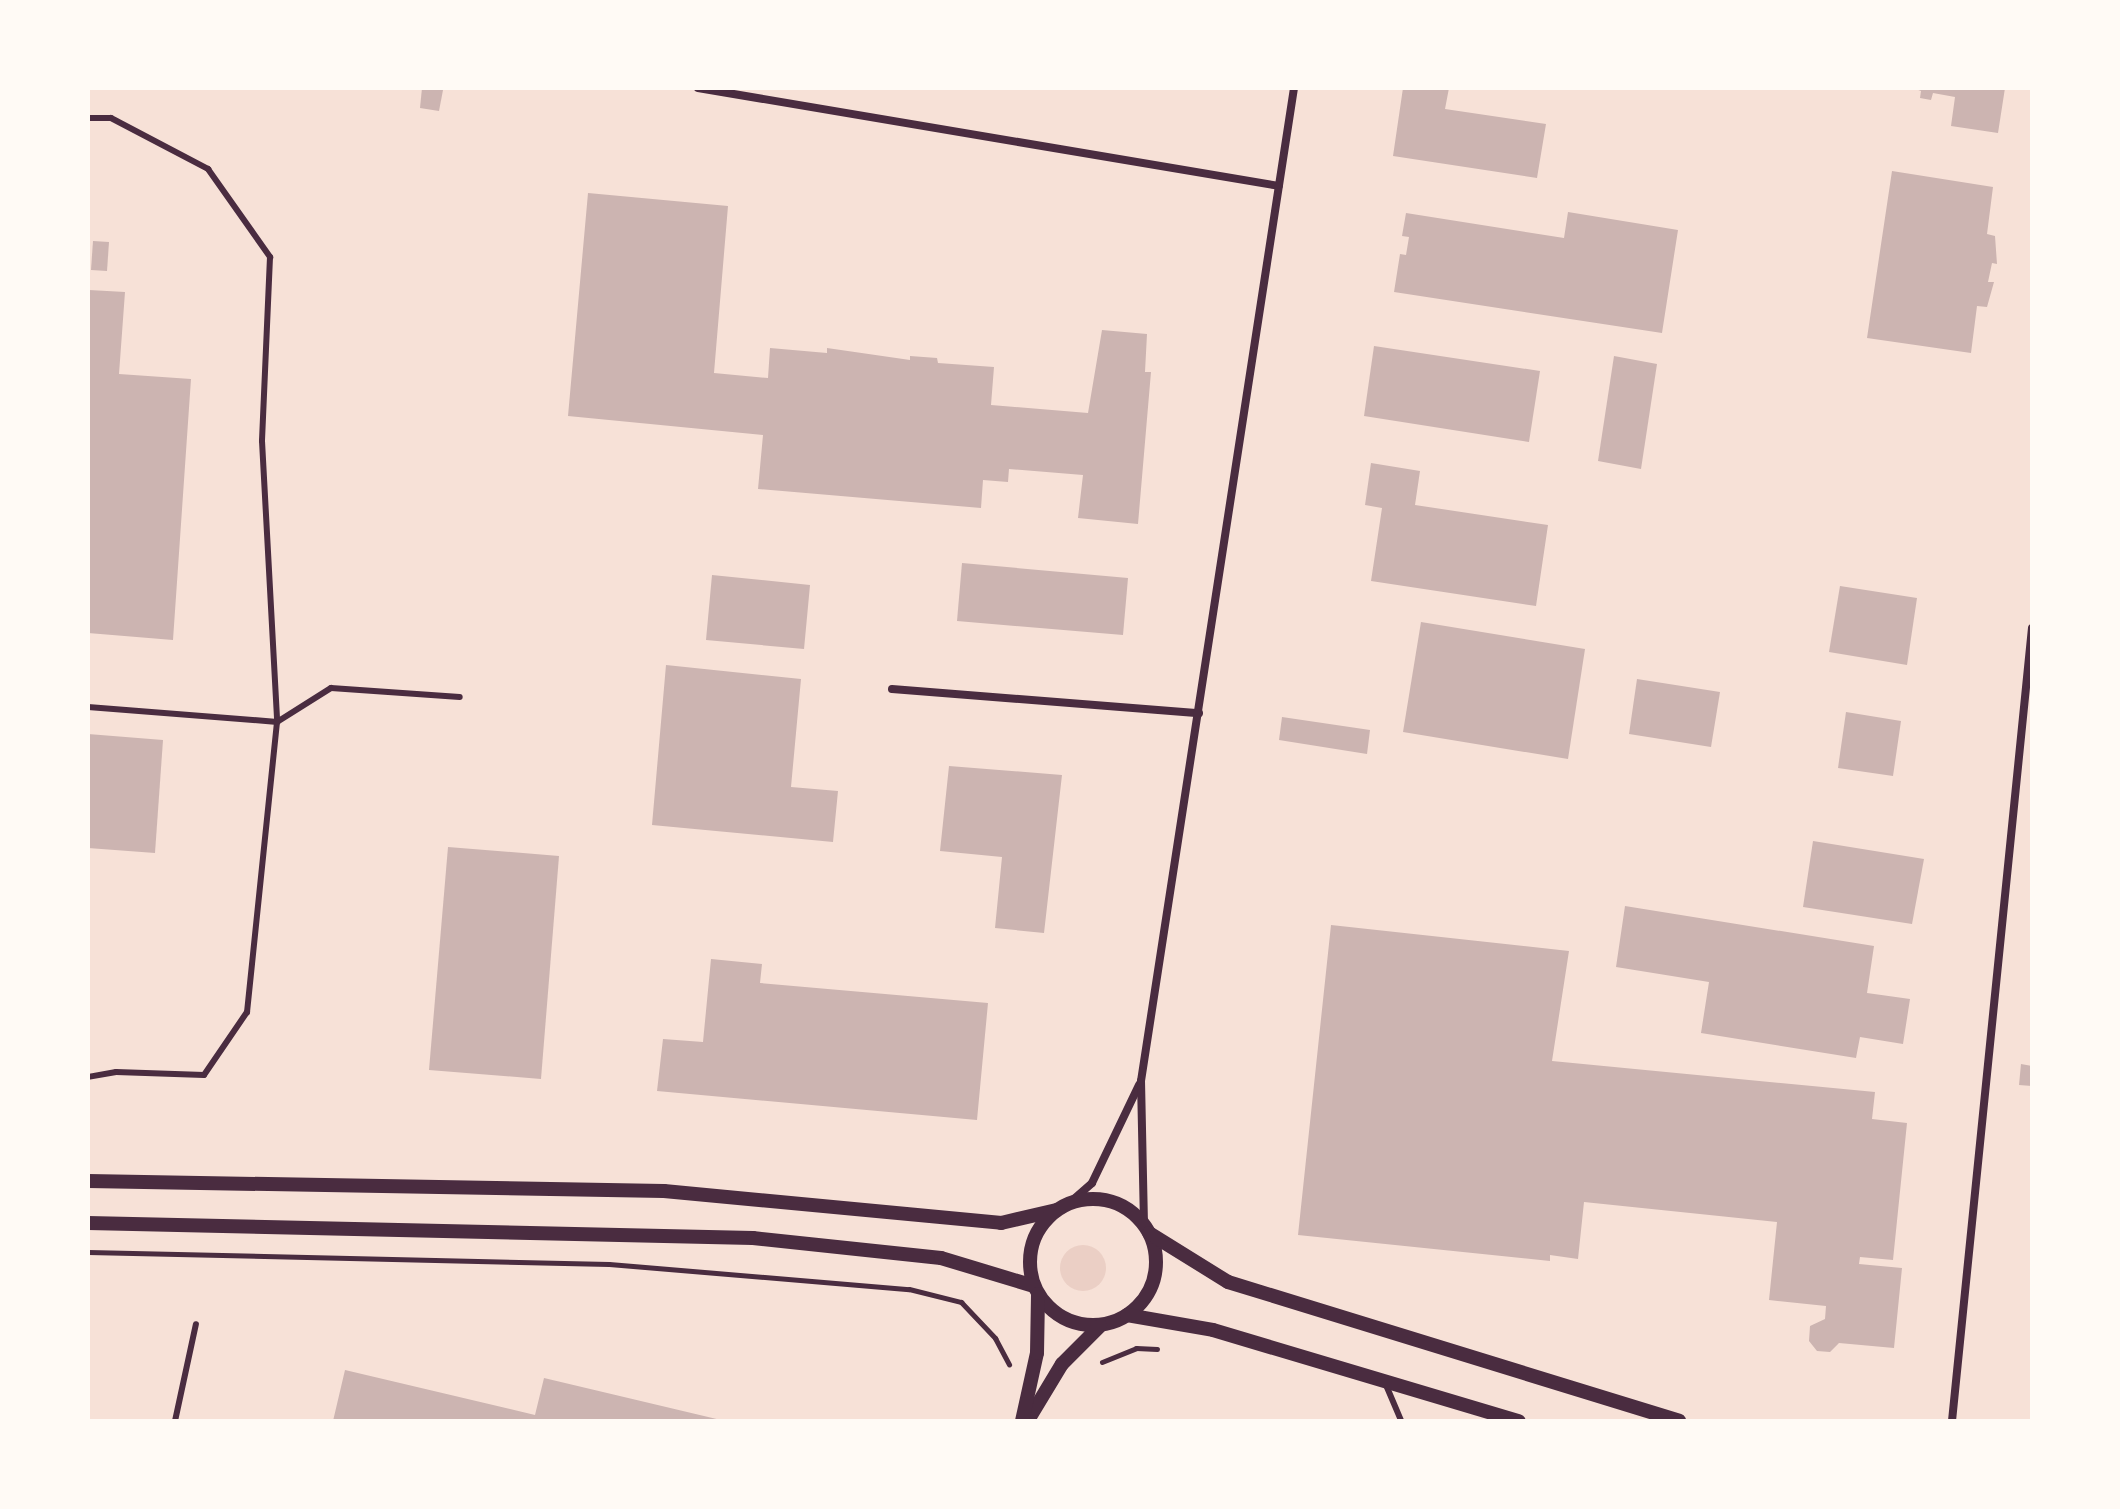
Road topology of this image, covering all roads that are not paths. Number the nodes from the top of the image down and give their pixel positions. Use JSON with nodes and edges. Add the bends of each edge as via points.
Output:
{"nodes":[{"id":1,"x":698,"y":88,"type":"edge"},
{"id":2,"x":1294,"y":88,"type":"edge"},
{"id":3,"x":88,"y":118,"type":"edge"},
{"id":4,"x":1279,"y":186,"type":"junction"},
{"id":5,"x":2032,"y":628,"type":"edge"},
{"id":6,"x":892,"y":689,"type":"dead end"},
{"id":7,"x":460,"y":697,"type":"dead end"},
{"id":8,"x":88,"y":707,"type":"edge"},
{"id":9,"x":1199,"y":713,"type":"junction"},
{"id":10,"x":277,"y":722,"type":"junction"},
{"id":11,"x":2021,"y":725,"type":"junction"},
{"id":12,"x":2032,"y":727,"type":"edge"},
{"id":13,"x":88,"y":1077,"type":"edge"},
{"id":14,"x":1141,"y":1081,"type":"junction"},
{"id":15,"x":88,"y":1181,"type":"edge"},
{"id":16,"x":1062,"y":1207,"type":"junction"},
{"id":17,"x":88,"y":1223,"type":"edge"},
{"id":18,"x":1146,"y":1228,"type":"junction"},
{"id":19,"x":1036,"y":1290,"type":"junction"},
{"id":20,"x":1127,"y":1315,"type":"junction"},
{"id":21,"x":196,"y":1324,"type":"dead end"},
{"id":22,"x":1100,"y":1326,"type":"junction"},
{"id":23,"x":1385,"y":1381,"type":"junction"},
{"id":24,"x":175,"y":1421,"type":"edge"},
{"id":25,"x":1025,"y":1421,"type":"edge"},
{"id":26,"x":1401,"y":1421,"type":"edge"},
{"id":27,"x":1519,"y":1421,"type":"edge"},
{"id":28,"x":1679,"y":1421,"type":"edge"},
{"id":29,"x":1952,"y":1421,"type":"edge"}],
"edges":[{"from":1,"to":4,"type":"street"},
{"from":2,"to":4,"type":"street"},
{"from":3,"to":10,"type":"lane","via":[[111,118],[208,169],[270,257],[262,441]]},
{"from":4,"to":9,"type":"street"},
{"from":5,"to":11,"type":"street"},
{"from":6,"to":9,"type":"street"},
{"from":7,"to":10,"type":"lane","via":[[331,688]]},
{"from":8,"to":10,"type":"lane"},
{"from":9,"to":14,"type":"street"},
{"from":10,"to":13,"type":"lane","via":[[247,1012],[204,1075],[116,1072]]},
{"from":11,"to":12,"type":"lane"},
{"from":11,"to":29,"type":"street"},
{"from":14,"to":16,"type":"street","via":[[1092,1183]]},
{"from":14,"to":18,"type":"street"},
{"from":15,"to":16,"type":"street","via":[[664,1191],[1001,1223]]},
{"from":16,"to":18,"type":"street","via":[[1108,1201]]},
{"from":16,"to":19,"type":"street","via":[[1032,1245]]},
{"from":17,"to":19,"type":"street","via":[[753,1238],[941,1258]]},
{"from":18,"to":20,"type":"street","via":[[1156,1269],[1142,1303]]},
{"from":18,"to":28,"type":"street","via":[[1228,1282]]},
{"from":19,"to":22,"type":"street","via":[[1064,1319]]},
{"from":19,"to":25,"type":"street","via":[[1037,1353]]},
{"from":20,"to":22,"type":"street"},
{"from":20,"to":23,"type":"street","via":[[1213,1330]]},
{"from":21,"to":24,"type":"lane"},
{"from":22,"to":25,"type":"street","via":[[1062,1364]]},
{"from":23,"to":26,"type":"lane"},
{"from":23,"to":27,"type":"street"}]}
